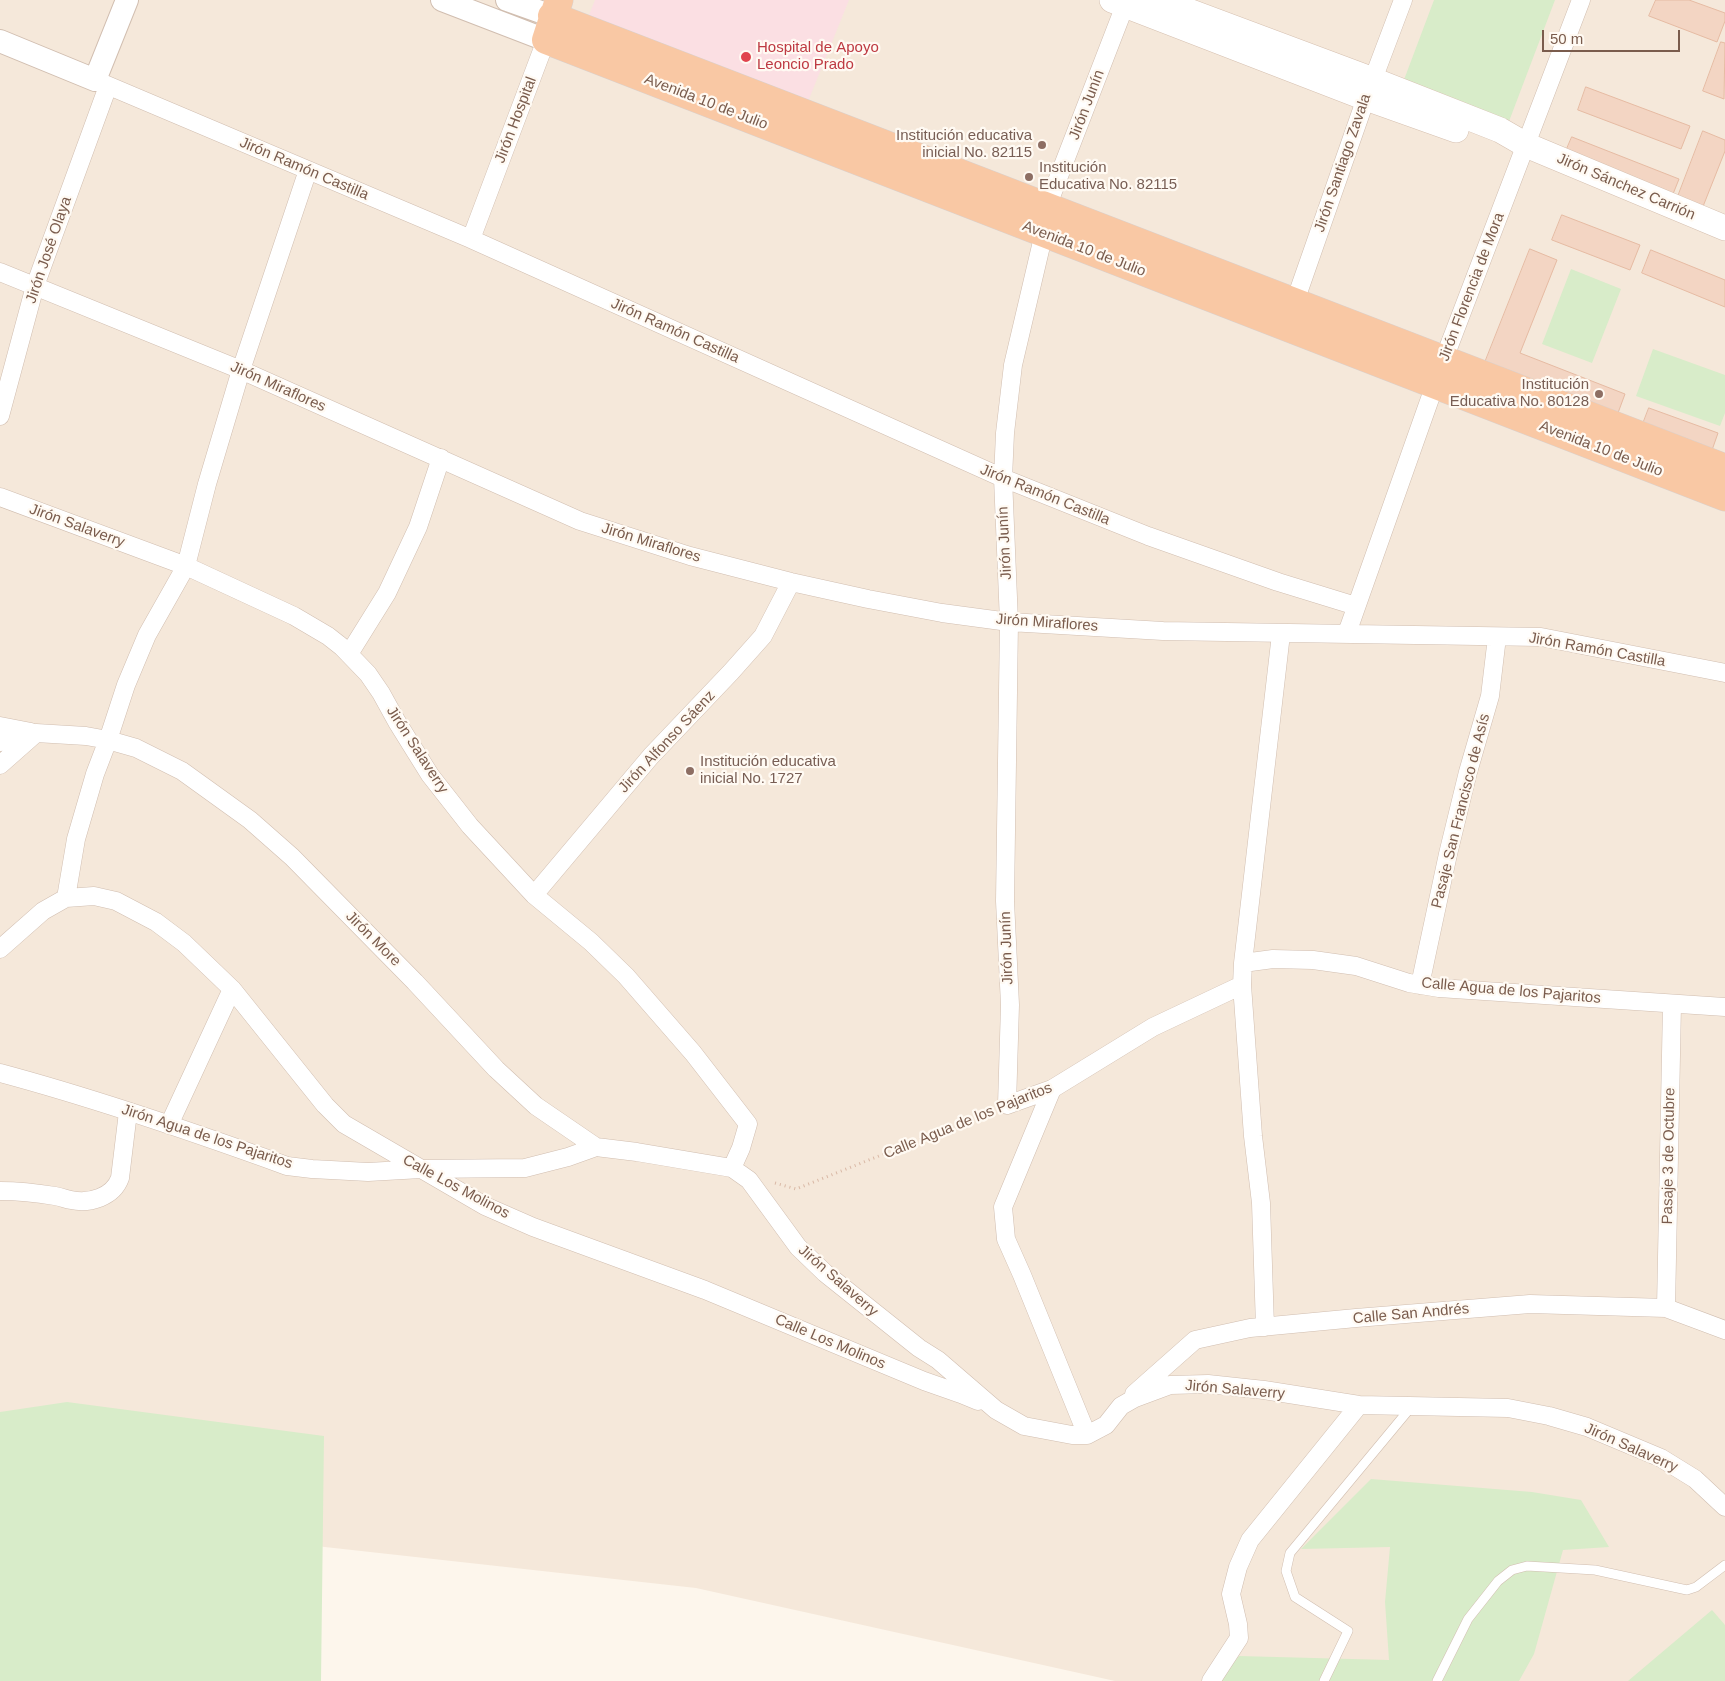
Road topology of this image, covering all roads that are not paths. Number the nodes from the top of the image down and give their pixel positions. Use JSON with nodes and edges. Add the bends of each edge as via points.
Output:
{"nodes":[{"id":1,"x":127,"y":0,"type":"edge"},
{"id":2,"x":442,"y":0,"type":"edge"},
{"id":3,"x":507,"y":0,"type":"edge"},
{"id":4,"x":1159,"y":0,"type":"edge"},
{"id":5,"x":1403,"y":0,"type":"edge"},
{"id":6,"x":1581,"y":0,"type":"edge"},
{"id":7,"x":1122,"y":2,"type":"edge"},
{"id":8,"x":552,"y":19,"type":"edge"},
{"id":9,"x":0,"y":40,"type":"edge"},
{"id":10,"x":102,"y":83,"type":"junction"},
{"id":11,"x":1369,"y":89,"type":"junction"},
{"id":12,"x":1526,"y":145,"type":"junction"},
{"id":13,"x":308,"y":170,"type":"junction"},
{"id":14,"x":1047,"y":207,"type":"junction"},
{"id":15,"x":1725,"y":228,"type":"edge"},
{"id":16,"x":1044,"y":233,"type":"junction"},
{"id":17,"x":471,"y":239,"type":"junction"},
{"id":18,"x":0,"y":272,"type":"edge"},
{"id":19,"x":35,"y":286,"type":"junction"},
{"id":20,"x":1290,"y":315,"type":"junction"},
{"id":21,"x":1444,"y":359,"type":"junction"},
{"id":22,"x":241,"y":370,"type":"junction"},
{"id":23,"x":1436,"y":385,"type":"junction"},
{"id":24,"x":0,"y":416,"type":"edge"},
{"id":25,"x":441,"y":458,"type":"junction"},
{"id":26,"x":1725,"y":468,"type":"edge"},
{"id":27,"x":1003,"y":478,"type":"junction"},
{"id":28,"x":0,"y":497,"type":"edge"},
{"id":29,"x":1725,"y":497,"type":"edge"},
{"id":30,"x":186,"y":566,"type":"junction"},
{"id":31,"x":791,"y":582,"type":"junction"},
{"id":32,"x":1356,"y":606,"type":"junction"},
{"id":33,"x":1009,"y":622,"type":"junction"},
{"id":34,"x":1347,"y":633,"type":"junction"},
{"id":35,"x":1280,"y":634,"type":"junction"},
{"id":36,"x":1498,"y":637,"type":"junction"},
{"id":37,"x":349,"y":654,"type":"junction"},
{"id":38,"x":1725,"y":673,"type":"edge"},
{"id":39,"x":0,"y":726,"type":"edge"},
{"id":40,"x":36,"y":734,"type":"junction"},
{"id":41,"x":108,"y":740,"type":"junction"},
{"id":42,"x":0,"y":742,"type":"edge"},
{"id":43,"x":0,"y":765,"type":"edge"},
{"id":44,"x":534,"y":895,"type":"junction"},
{"id":45,"x":66,"y":898,"type":"junction"},
{"id":46,"x":0,"y":948,"type":"edge"},
{"id":47,"x":1243,"y":963,"type":"junction"},
{"id":48,"x":1242,"y":985,"type":"junction"},
{"id":49,"x":1420,"y":985,"type":"junction"},
{"id":50,"x":232,"y":989,"type":"junction"},
{"id":51,"x":1672,"y":1004,"type":"junction"},
{"id":52,"x":1725,"y":1008,"type":"edge"},
{"id":53,"x":0,"y":1073,"type":"edge"},
{"id":54,"x":1052,"y":1089,"type":"junction"},
{"id":55,"x":1007,"y":1105,"type":"joint"},
{"id":56,"x":128,"y":1112,"type":"junction"},
{"id":57,"x":169,"y":1125,"type":"junction"},
{"id":58,"x":596,"y":1147,"type":"junction"},
{"id":59,"x":732,"y":1168,"type":"junction"},
{"id":60,"x":421,"y":1169,"type":"junction"},
{"id":61,"x":0,"y":1191,"type":"edge"},
{"id":62,"x":1666,"y":1308,"type":"junction"},
{"id":63,"x":1265,"y":1327,"type":"junction"},
{"id":64,"x":1725,"y":1330,"type":"edge"},
{"id":65,"x":1359,"y":1405,"type":"junction"},
{"id":66,"x":1121,"y":1406,"type":"junction"},
{"id":67,"x":1412,"y":1406,"type":"junction"},
{"id":68,"x":996,"y":1410,"type":"junction"},
{"id":69,"x":1087,"y":1435,"type":"junction"},
{"id":70,"x":1725,"y":1507,"type":"edge"},
{"id":71,"x":1725,"y":1565,"type":"edge"},
{"id":72,"x":1211,"y":1681,"type":"edge"},
{"id":73,"x":1324,"y":1681,"type":"edge"},
{"id":74,"x":1437,"y":1681,"type":"edge"}],
"edges":[{"from":1,"to":10,"type":"street","name":"Jirón José Olaya"},
{"from":2,"to":8,"type":"street","name":"Avenida 10 de Julio"},
{"from":3,"to":8,"type":"street","name":"Avenida 10 de Julio"},
{"from":4,"to":11,"type":"main road"},
{"from":5,"to":11,"type":"street","name":"Jirón Santiago Zavala"},
{"from":6,"to":12,"type":"street","name":"Jirón Florencia de Mora"},
{"from":7,"to":11,"type":"main road"},
{"from":7,"to":14,"type":"street","name":"Jirón Junín"},
{"from":8,"to":14,"type":"highway","name":"Avenida 10 de Julio"},
{"from":8,"to":16,"type":"highway","name":"Avenida 10 de Julio"},
{"from":8,"to":17,"type":"street","name":"Jirón Hospital"},
{"from":9,"to":10,"type":"street","name":"Jirón Ramón Castilla"},
{"from":10,"to":13,"type":"street","name":"Jirón Ramón Castilla"},
{"from":10,"to":19,"type":"street","name":"Jirón José Olaya"},
{"from":11,"to":12,"type":"main road","via":[[1494,144]]},
{"from":11,"to":20,"type":"street","name":"Jirón Santiago Zavala"},
{"from":12,"to":15,"type":"main road","name":"Jirón Sánchez Carrión"},
{"from":12,"to":21,"type":"street","name":"Jirón Florencia de Mora"},
{"from":13,"to":17,"type":"street","name":"Jirón Ramón Castilla"},
{"from":13,"to":22,"type":"street"},
{"from":14,"to":16,"type":"street","name":"Jirón Junín"},
{"from":14,"to":20,"type":"highway","name":"Avenida 10 de Julio"},
{"from":16,"to":20,"type":"highway","name":"Avenida 10 de Julio"},
{"from":16,"to":27,"type":"street","name":"Jirón Junín","via":[[1013,365]]},
{"from":17,"to":27,"type":"street","name":"Jirón Ramón Castilla"},
{"from":18,"to":19,"type":"street","name":"Jirón Miraflores"},
{"from":19,"to":22,"type":"street","name":"Jirón Miraflores"},
{"from":19,"to":24,"type":"street","name":"Jirón José Olaya"},
{"from":20,"to":21,"type":"highway","name":"Avenida 10 de Julio"},
{"from":20,"to":23,"type":"highway","name":"Avenida 10 de Julio"},
{"from":21,"to":23,"type":"street","name":"Jirón Florencia de Mora"},
{"from":21,"to":26,"type":"highway","name":"Avenida 10 de Julio"},
{"from":22,"to":25,"type":"street","name":"Jirón Miraflores"},
{"from":22,"to":30,"type":"street"},
{"from":23,"to":29,"type":"highway","name":"Avenida 10 de Julio"},
{"from":23,"to":32,"type":"street","name":"Jirón Florencia de Mora"},
{"from":25,"to":31,"type":"street","name":"Jirón Miraflores","via":[[580,521],[690,556]]},
{"from":25,"to":37,"type":"street","via":[[418,527],[387,593]]},
{"from":27,"to":32,"type":"street","name":"Jirón Ramón Castilla","via":[[1148,536]]},
{"from":27,"to":33,"type":"street","name":"Jirón Junín"},
{"from":28,"to":30,"type":"street","name":"Jirón Salaverry"},
{"from":30,"to":37,"type":"street","name":"Jirón Salaverry","via":[[294,616],[328,636]]},
{"from":30,"to":41,"type":"street","via":[[147,635]]},
{"from":31,"to":33,"type":"street","name":"Jirón Miraflores","via":[[942,613]]},
{"from":31,"to":44,"type":"street","name":"Jirón Alfonso Sáenz","via":[[763,636],[651,756]]},
{"from":32,"to":34,"type":"street","name":"Jirón Florencia de Mora"},
{"from":33,"to":35,"type":"street","name":"Jirón Miraflores"},
{"from":33,"to":55,"type":"street","name":"Jirón Junín","via":[[1005,901],[1010,1005]]},
{"from":34,"to":35,"type":"street","name":"Jirón Miraflores"},
{"from":34,"to":36,"type":"street","name":"Jirón Ramón Castilla"},
{"from":35,"to":47,"type":"street"},
{"from":36,"to":38,"type":"street","name":"Jirón Ramón Castilla","via":[[1541,637]]},
{"from":36,"to":49,"type":"street","name":"Pasaje San Francisco de Asís","via":[[1490,696],[1448,854]]},
{"from":37,"to":44,"type":"street","name":"Jirón Salaverry","via":[[381,693],[430,775],[470,826]]},
{"from":39,"to":40,"type":"street"},
{"from":40,"to":41,"type":"street","name":"Jirón More"},
{"from":40,"to":42,"type":"street","name":"Jirón More"},
{"from":40,"to":43,"type":"street"},
{"from":41,"to":45,"type":"street","via":[[94,774],[76,838]]},
{"from":41,"to":58,"type":"street","name":"Jirón More","via":[[136,748],[175,767],[250,820],[292,856],[496,1069],[536,1106]]},
{"from":44,"to":59,"type":"street","name":"Jirón Salaverry","via":[[626,976],[693,1053],[748,1124]]},
{"from":45,"to":46,"type":"street","name":"Calle Los Molinos","via":[[43,911]]},
{"from":45,"to":50,"type":"street","name":"Calle Los Molinos","via":[[94,896],[116,901],[156,922],[184,943]]},
{"from":47,"to":48,"type":"street"},
{"from":47,"to":49,"type":"street","name":"Calle Agua de los Pajaritos","via":[[1313,960],[1356,966]]},
{"from":48,"to":54,"type":"street","name":"Calle Agua de los Pajaritos","via":[[1153,1027]]},
{"from":48,"to":63,"type":"street","via":[[1261,1203]]},
{"from":49,"to":51,"type":"street","name":"Calle Agua de los Pajaritos"},
{"from":50,"to":57,"type":"street"},
{"from":50,"to":60,"type":"street","name":"Calle Los Molinos","via":[[324,1105],[344,1124]]},
{"from":51,"to":52,"type":"street","name":"Calle Agua de los Pajaritos"},
{"from":51,"to":62,"type":"street","name":"Pasaje 3 de Octubre"},
{"from":53,"to":56,"type":"street","name":"Jirón Agua de los Pajaritos"},
{"from":54,"to":55,"type":"street","name":"Calle Agua de los Pajaritos"},
{"from":54,"to":69,"type":"street","via":[[1004,1207],[1006,1239]]},
{"from":56,"to":57,"type":"street","name":"Jirón Agua de los Pajaritos"},
{"from":56,"to":61,"type":"street","via":[[120,1178],[110,1193],[85,1201]]},
{"from":57,"to":60,"type":"street","name":"Jirón Agua de los Pajaritos","via":[[287,1166],[368,1172]]},
{"from":58,"to":59,"type":"street","name":"Jirón More"},
{"from":58,"to":60,"type":"street","name":"Jirón Agua de los Pajaritos","via":[[568,1158],[525,1168]]},
{"from":59,"to":68,"type":"street","name":"Jirón Salaverry","via":[[749,1180],[798,1247],[826,1273],[938,1360]]},
{"from":60,"to":68,"type":"street","name":"Calle Los Molinos","via":[[485,1206],[533,1227],[705,1290]]},
{"from":62,"to":63,"type":"street","name":"Calle San Andrés","via":[[1530,1304]]},
{"from":62,"to":64,"type":"street","name":"Calle San Andrés"},
{"from":63,"to":66,"type":"street","name":"Calle San Andrés","via":[[1195,1340]]},
{"from":65,"to":66,"type":"street","name":"Jirón Salaverry","via":[[1208,1384],[1170,1385]]},
{"from":65,"to":67,"type":"street","name":"Jirón Salaverry"},
{"from":65,"to":72,"type":"street","via":[[1250,1540],[1231,1594],[1239,1638]]},
{"from":66,"to":69,"type":"street","name":"Jirón Salaverry","via":[[1106,1425]]},
{"from":67,"to":70,"type":"street","name":"Jirón Salaverry","via":[[1508,1408],[1587,1427],[1661,1458],[1695,1478]]},
{"from":67,"to":73,"type":"lane","via":[[1290,1553],[1286,1572],[1295,1597],[1348,1631]]},
{"from":68,"to":69,"type":"street","name":"Jirón Salaverry","via":[[1024,1426]]},
{"from":71,"to":74,"type":"lane","via":[[1687,1590],[1595,1570],[1527,1566],[1512,1570],[1498,1581],[1468,1619]]}]}
